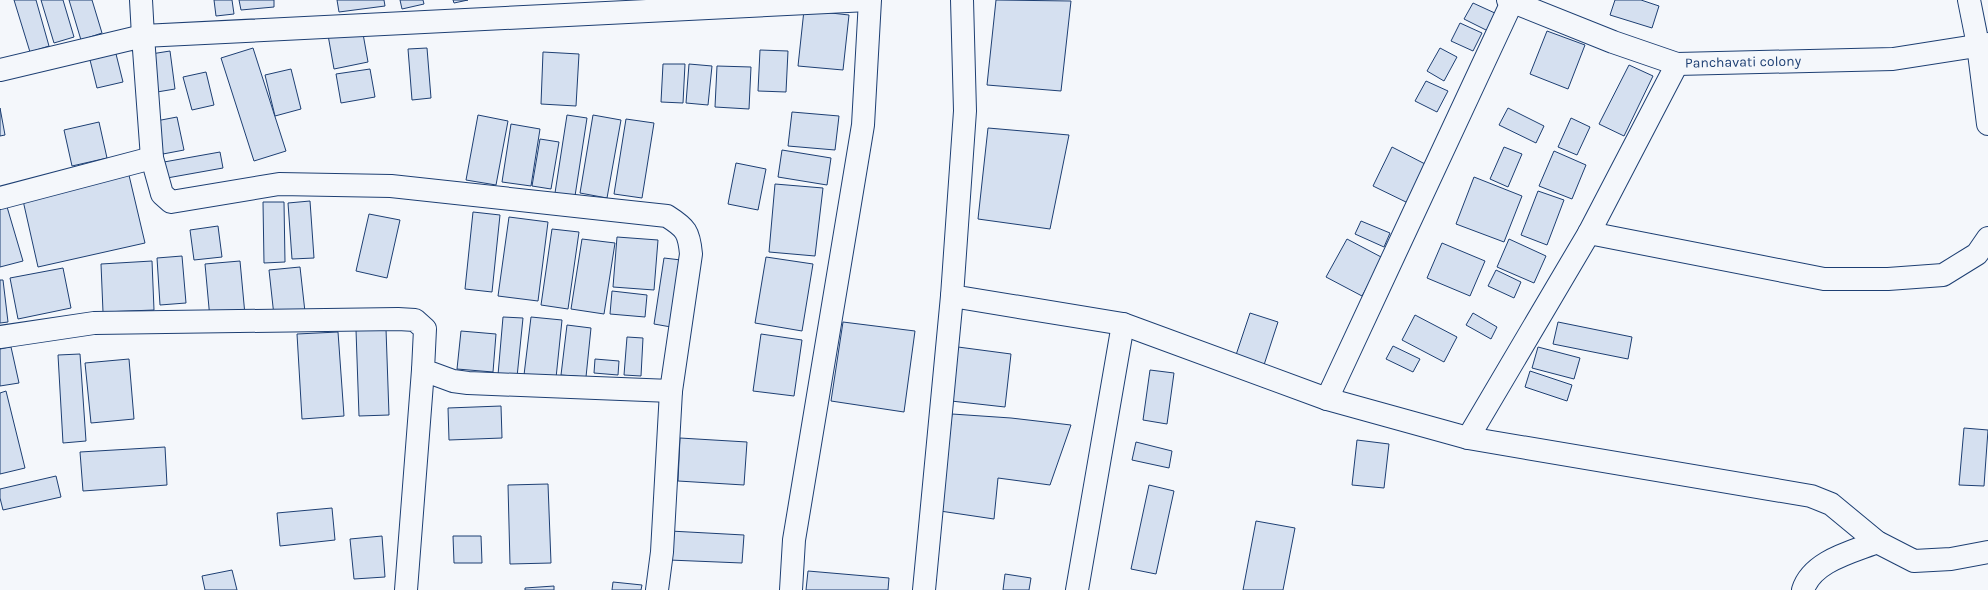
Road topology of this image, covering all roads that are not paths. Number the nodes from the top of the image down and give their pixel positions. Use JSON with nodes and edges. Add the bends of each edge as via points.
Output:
{"nodes":[{"id":1,"x":141,"y":0,"type":"edge"},
{"id":2,"x":869,"y":0,"type":"edge"},
{"id":3,"x":962,"y":0,"type":"edge"},
{"id":4,"x":1969,"y":0,"type":"edge"},
{"id":5,"x":1510,"y":1,"type":"edge"},
{"id":6,"x":143,"y":36,"type":"junction"},
{"id":7,"x":1983,"y":44,"type":"edge"},
{"id":8,"x":1677,"y":64,"type":"junction"},
{"id":9,"x":0,"y":70,"type":"edge"},
{"id":10,"x":1988,"y":124,"type":"edge"},
{"id":11,"x":152,"y":158,"type":"junction"},
{"id":12,"x":0,"y":198,"type":"edge"},
{"id":13,"x":1589,"y":233,"type":"junction"},
{"id":14,"x":1988,"y":238,"type":"edge"},
{"id":15,"x":952,"y":296,"type":"junction"},
{"id":16,"x":1123,"y":324,"type":"junction"},
{"id":17,"x":0,"y":337,"type":"edge"},
{"id":18,"x":423,"y":370,"type":"junction"},
{"id":19,"x":671,"y":391,"type":"junction"},
{"id":20,"x":1327,"y":399,"type":"junction"},
{"id":21,"x":1468,"y":438,"type":"junction"},
{"id":22,"x":1876,"y":542,"type":"junction"},
{"id":23,"x":1988,"y":552,"type":"edge"},
{"id":24,"x":406,"y":590,"type":"edge"},
{"id":25,"x":657,"y":590,"type":"edge"},
{"id":26,"x":791,"y":590,"type":"edge"},
{"id":27,"x":924,"y":590,"type":"edge"},
{"id":28,"x":1077,"y":590,"type":"edge"},
{"id":29,"x":1803,"y":590,"type":"edge"}],
"edges":[{"from":1,"to":6,"type":"street"},
{"from":2,"to":6,"type":"street"},
{"from":2,"to":26,"type":"street","via":[[863,125],[794,540]]},
{"from":3,"to":15,"type":"street","via":[[965,111]]},
{"from":4,"to":7,"type":"street"},
{"from":5,"to":8,"type":"street","name":"Panchavati colony","via":[[1613,42]]},
{"from":5,"to":20,"type":"street"},
{"from":6,"to":9,"type":"street"},
{"from":6,"to":11,"type":"street"},
{"from":7,"to":8,"type":"street","name":"Panchavati colony","via":[[1893,58]]},
{"from":7,"to":10,"type":"street"},
{"from":8,"to":13,"type":"street"},
{"from":11,"to":12,"type":"street"},
{"from":11,"to":19,"type":"street","via":[[162,194],[171,202],[279,184],[391,186],[667,216],[683,226],[690,241],[691,254]]},
{"from":13,"to":14,"type":"street","via":[[1824,279],[1888,279],[1943,274],[1977,254]]},
{"from":13,"to":21,"type":"street"},
{"from":15,"to":16,"type":"street"},
{"from":15,"to":27,"type":"street"},
{"from":16,"to":20,"type":"street"},
{"from":16,"to":28,"type":"street"},
{"from":17,"to":18,"type":"street","via":[[94,323],[398,318],[415,320],[425,329]]},
{"from":18,"to":19,"type":"street","via":[[453,381],[468,383]]},
{"from":18,"to":24,"type":"street"},
{"from":19,"to":25,"type":"street","via":[[662,552]]},
{"from":20,"to":21,"type":"street"},
{"from":21,"to":22,"type":"street","via":[[1811,496],[1832,504]]},
{"from":22,"to":23,"type":"street","via":[[1914,561],[1951,559]]},
{"from":22,"to":29,"type":"street","via":[[1818,569],[1806,581]]}]}
